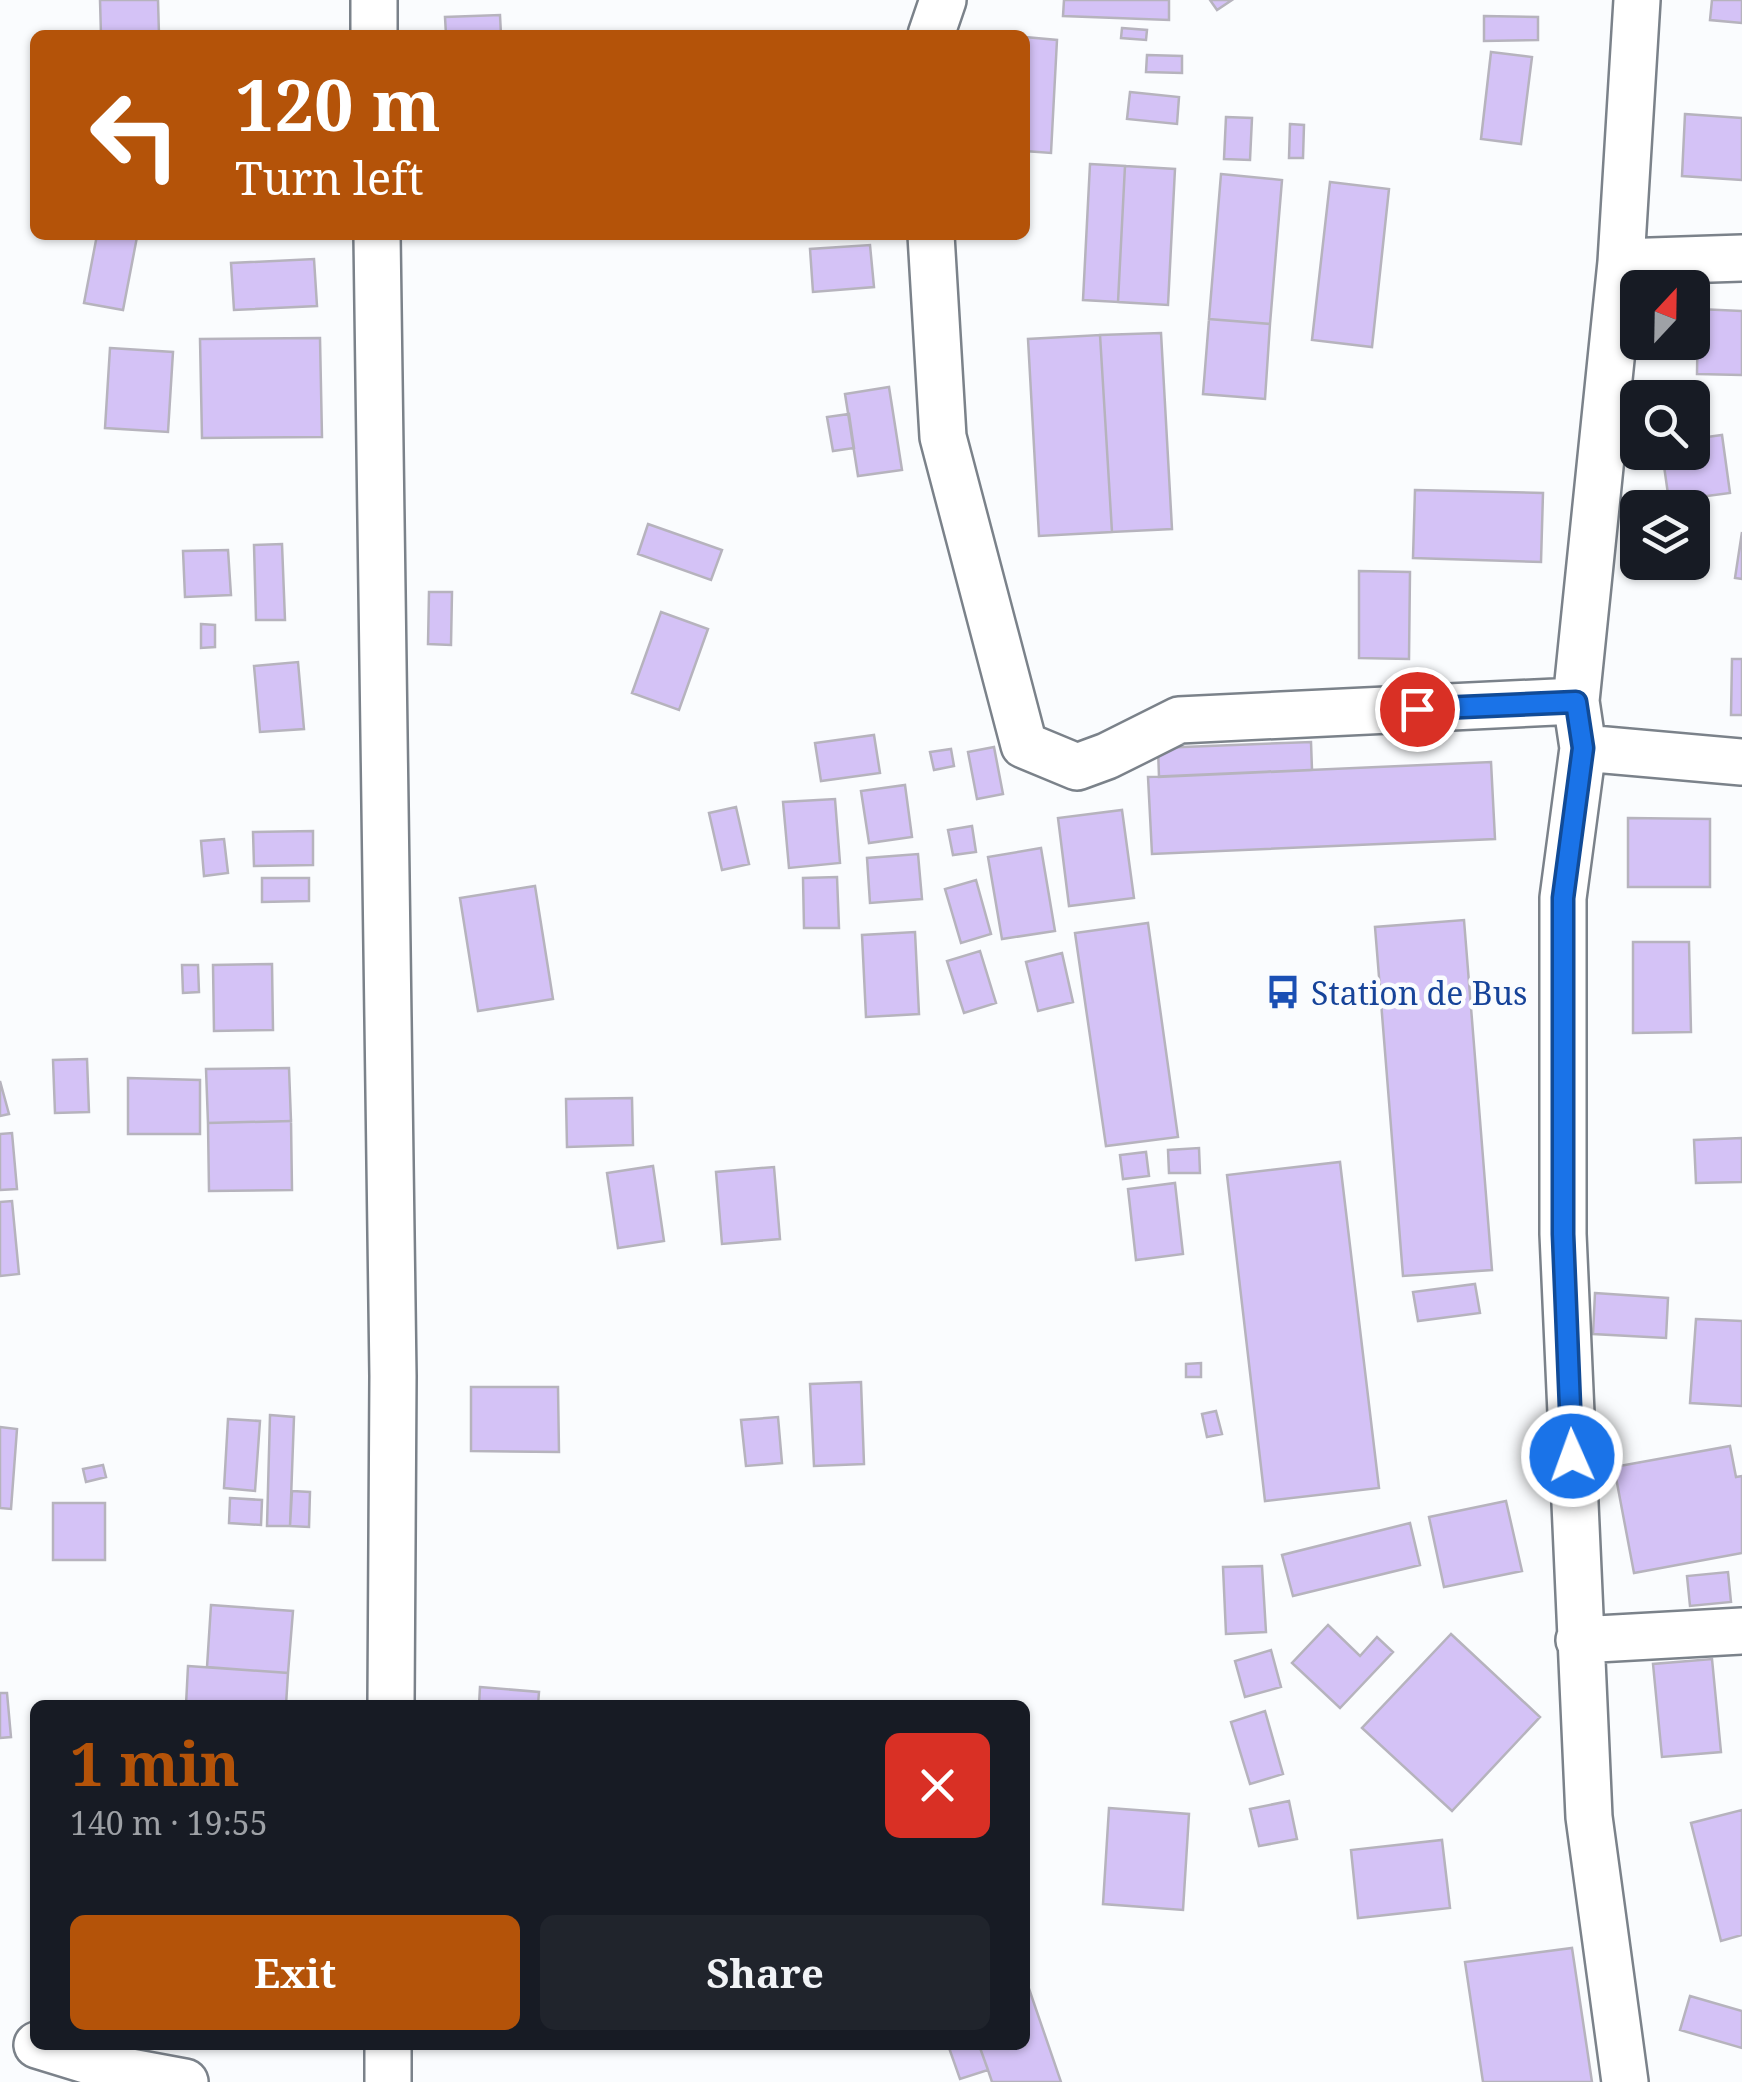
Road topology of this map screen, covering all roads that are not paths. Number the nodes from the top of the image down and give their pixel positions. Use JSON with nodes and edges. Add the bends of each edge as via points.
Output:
{"nodes":[{"id":1,"x":374,"y":0,"type":"edge"},
{"id":2,"x":943,"y":0,"type":"edge"},
{"id":3,"x":1637,"y":0,"type":"edge"},
{"id":4,"x":374,"y":30,"type":"edge"},
{"id":5,"x":932,"y":30,"type":"edge"},
{"id":6,"x":377,"y":240,"type":"edge"},
{"id":7,"x":931,"y":240,"type":"edge"},
{"id":8,"x":1742,"y":258,"type":"edge"},
{"id":9,"x":1621,"y":262,"type":"junction"},
{"id":10,"x":1576,"y":702,"type":"junction"},
{"id":11,"x":1583,"y":748,"type":"junction"},
{"id":12,"x":1742,"y":762,"type":"edge"},
{"id":13,"x":1742,"y":1631,"type":"edge"},
{"id":14,"x":1579,"y":1640,"type":"junction"},
{"id":15,"x":390,"y":1700,"type":"edge"},
{"id":16,"x":0,"y":2033,"type":"edge"},
{"id":17,"x":30,"y":2043,"type":"edge"},
{"id":18,"x":52,"y":2050,"type":"edge"},
{"id":19,"x":388,"y":2050,"type":"edge"},
{"id":20,"x":185,"y":2082,"type":"edge"},
{"id":21,"x":388,"y":2082,"type":"edge"},
{"id":22,"x":1625,"y":2082,"type":"edge"}],
"edges":[{"from":1,"to":4,"type":"street"},
{"from":2,"to":5,"type":"street"},
{"from":3,"to":9,"type":"street"},
{"from":6,"to":15,"type":"street","via":[[393,1376]]},
{"from":7,"to":10,"type":"street","via":[[944,437],[1024,745],[1077,766],[1179,720]]},
{"from":8,"to":9,"type":"street"},
{"from":9,"to":10,"type":"street"},
{"from":10,"to":11,"type":"street"},
{"from":11,"to":12,"type":"street"},
{"from":11,"to":14,"type":"street","via":[[1563,898],[1563,1234]]},
{"from":13,"to":14,"type":"street"},
{"from":14,"to":22,"type":"street","via":[[1589,1817]]},
{"from":16,"to":17,"type":"street"},
{"from":18,"to":20,"type":"street"},
{"from":19,"to":21,"type":"street"}]}
